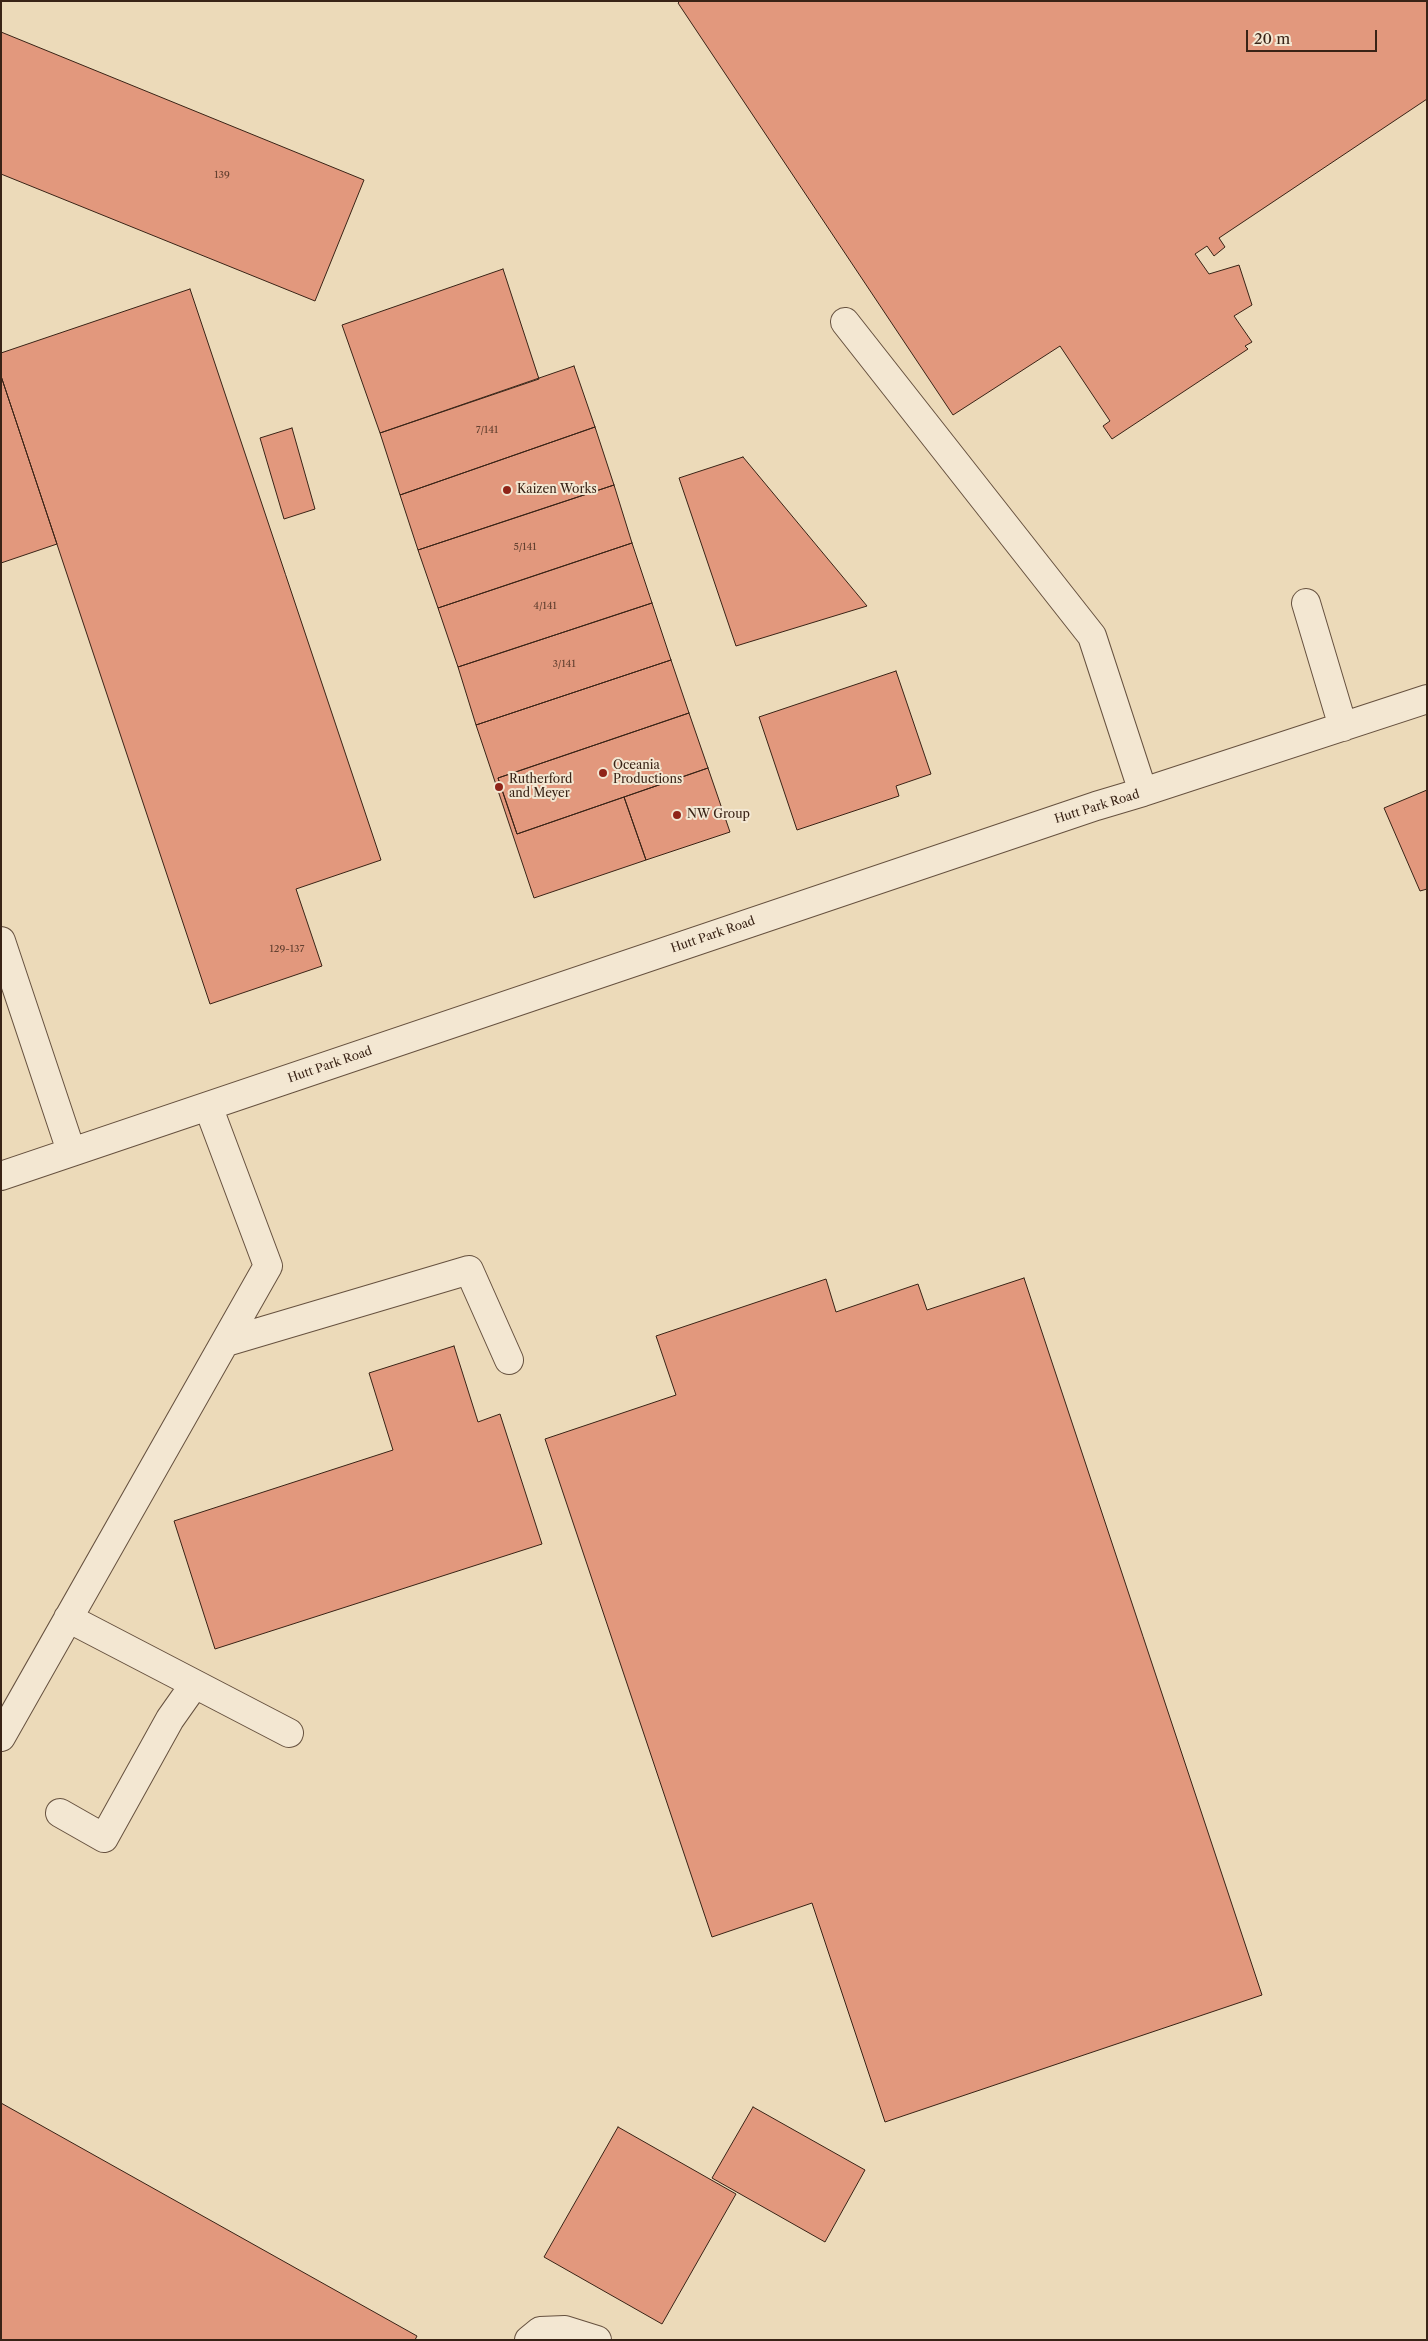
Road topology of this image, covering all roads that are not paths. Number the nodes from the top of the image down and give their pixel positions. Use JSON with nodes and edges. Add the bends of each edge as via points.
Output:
{"nodes":[{"id":1,"x":845,"y":322,"type":"dead end"},
{"id":2,"x":1306,"y":603,"type":"dead end"},
{"id":3,"x":1427,"y":699,"type":"edge"},
{"id":4,"x":1343,"y":727,"type":"junction"},
{"id":5,"x":1143,"y":792,"type":"junction"},
{"id":6,"x":1,"y":941,"type":"edge"},
{"id":7,"x":208,"y":1106,"type":"junction"},
{"id":8,"x":71,"y":1151,"type":"junction"},
{"id":9,"x":1,"y":1176,"type":"edge"},
{"id":10,"x":226,"y":1342,"type":"junction"},
{"id":11,"x":509,"y":1360,"type":"dead end"},
{"id":12,"x":68,"y":1618,"type":"junction"},
{"id":13,"x":194,"y":1685,"type":"junction"},
{"id":14,"x":288,"y":1733,"type":"dead end"},
{"id":15,"x":1,"y":1737,"type":"edge"},
{"id":16,"x":60,"y":1813,"type":"dead end"},
{"id":17,"x":529,"y":2340,"type":"edge"},
{"id":18,"x":597,"y":2340,"type":"edge"}],
"edges":[{"from":1,"to":5,"type":"street","via":[[1092,636]]},
{"from":2,"to":4,"type":"street"},
{"from":3,"to":4,"type":"street","name":"Hutt Park Road"},
{"from":4,"to":5,"type":"street","name":"Hutt Park Road"},
{"from":5,"to":7,"type":"street","name":"Hutt Park Road"},
{"from":6,"to":8,"type":"street"},
{"from":7,"to":8,"type":"street","name":"Hutt Park Road"},
{"from":7,"to":10,"type":"street","via":[[268,1266]]},
{"from":8,"to":9,"type":"street","name":"Hutt Park Road"},
{"from":10,"to":11,"type":"street","via":[[469,1270]]},
{"from":10,"to":12,"type":"street"},
{"from":12,"to":13,"type":"street"},
{"from":12,"to":15,"type":"street"},
{"from":13,"to":14,"type":"street"},
{"from":13,"to":16,"type":"street","via":[[170,1719],[104,1838]]},
{"from":17,"to":18,"type":"street","via":[[540,2331],[565,2330]]}]}
